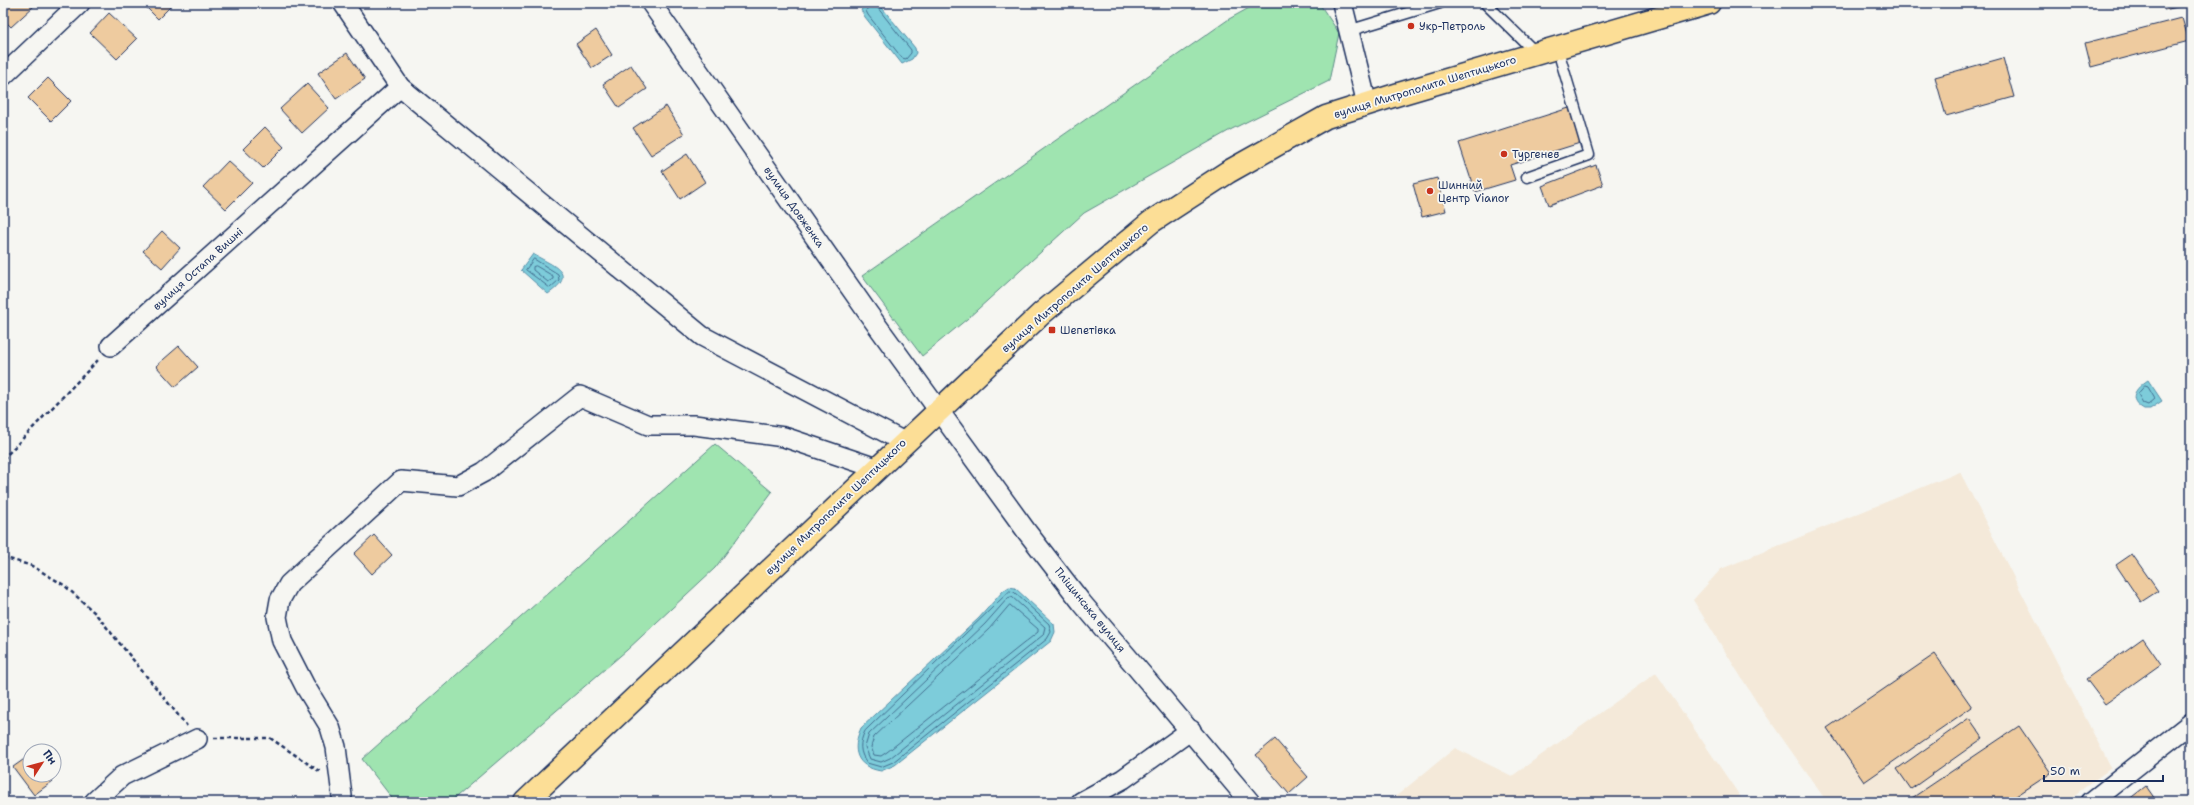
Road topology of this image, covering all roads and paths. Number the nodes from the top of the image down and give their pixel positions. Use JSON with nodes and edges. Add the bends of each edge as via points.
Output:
{"nodes":[{"id":1,"x":80,"y":3,"type":"edge"},
{"id":2,"x":343,"y":3,"type":"edge"},
{"id":3,"x":651,"y":3,"type":"edge"},
{"id":4,"x":1342,"y":3,"type":"edge"},
{"id":5,"x":1440,"y":3,"type":"edge"},
{"id":6,"x":1485,"y":3,"type":"edge"},
{"id":7,"x":1710,"y":3,"type":"edge"},
{"id":8,"x":1348,"y":31,"type":"junction"},
{"id":9,"x":1556,"y":47,"type":"junction"},
{"id":10,"x":1536,"y":53,"type":"junction"},
{"id":11,"x":3,"y":76,"type":"edge"},
{"id":12,"x":400,"y":87,"type":"junction"},
{"id":13,"x":1367,"y":104,"type":"junction"},
{"id":14,"x":1526,"y":177,"type":"dead end"},
{"id":15,"x":111,"y":346,"type":"joint"},
{"id":16,"x":939,"y":410,"type":"junction"},
{"id":17,"x":904,"y":442,"type":"junction"},
{"id":18,"x":3,"y":459,"type":"edge"},
{"id":19,"x":876,"y":468,"type":"junction"},
{"id":20,"x":3,"y":557,"type":"edge"},
{"id":21,"x":2191,"y":723,"type":"edge"},
{"id":22,"x":1191,"y":730,"type":"junction"},
{"id":23,"x":197,"y":738,"type":"junction"},
{"id":24,"x":342,"y":796,"type":"joint"},
{"id":25,"x":94,"y":802,"type":"edge"},
{"id":26,"x":525,"y":802,"type":"edge"},
{"id":27,"x":1081,"y":802,"type":"edge"},
{"id":28,"x":1250,"y":802,"type":"edge"},
{"id":29,"x":2092,"y":802,"type":"edge"}],
"edges":[{"from":1,"to":11,"type":"street"},
{"from":2,"to":12,"type":"street"},
{"from":3,"to":16,"type":"street","name":"вулиця Довженка"},
{"from":4,"to":8,"type":"street"},
{"from":5,"to":8,"type":"lane"},
{"from":6,"to":10,"type":"lane"},
{"from":7,"to":9,"type":"main road","name":"вулиця Митрополита Шептицького"},
{"from":8,"to":13,"type":"street"},
{"from":9,"to":10,"type":"main road","name":"вулиця Митрополита Шептицького"},
{"from":9,"to":14,"type":"lane","via":[[1589,155]]},
{"from":10,"to":13,"type":"main road","name":"вулиця Митрополита Шептицького"},
{"from":12,"to":15,"type":"street","name":"вулиця Остапа Вишні"},
{"from":12,"to":17,"type":"street","via":[[702,336]]},
{"from":13,"to":16,"type":"main road","name":"вулиця Митрополита Шептицького","via":[[1326,117],[1228,172],[1151,222],[1041,314]]},
{"from":15,"to":18,"type":"path"},
{"from":16,"to":17,"type":"main road","name":"вулиця Митрополита Шептицького"},
{"from":16,"to":22,"type":"street","name":"Пліщинська вулиця","via":[[1082,603]]},
{"from":17,"to":19,"type":"main road","name":"вулиця Митрополита Шептицького"},
{"from":19,"to":24,"type":"street","via":[[784,437],[694,425],[648,425],[580,396],[484,472],[458,486],[401,481],[289,584],[280,600],[277,617],[282,641],[330,727],[336,747]]},
{"from":19,"to":26,"type":"main road","name":"вулиця Митрополита Шептицького"},
{"from":20,"to":23,"type":"path","via":[[32,566],[64,585],[90,608]]},
{"from":21,"to":29,"type":"street"},
{"from":22,"to":27,"type":"street","via":[[1123,779]]},
{"from":22,"to":28,"type":"street","name":"Пліщинська вулиця"},
{"from":23,"to":24,"type":"path","via":[[270,738],[320,771]]},
{"from":23,"to":25,"type":"street","via":[[122,776]]}]}
